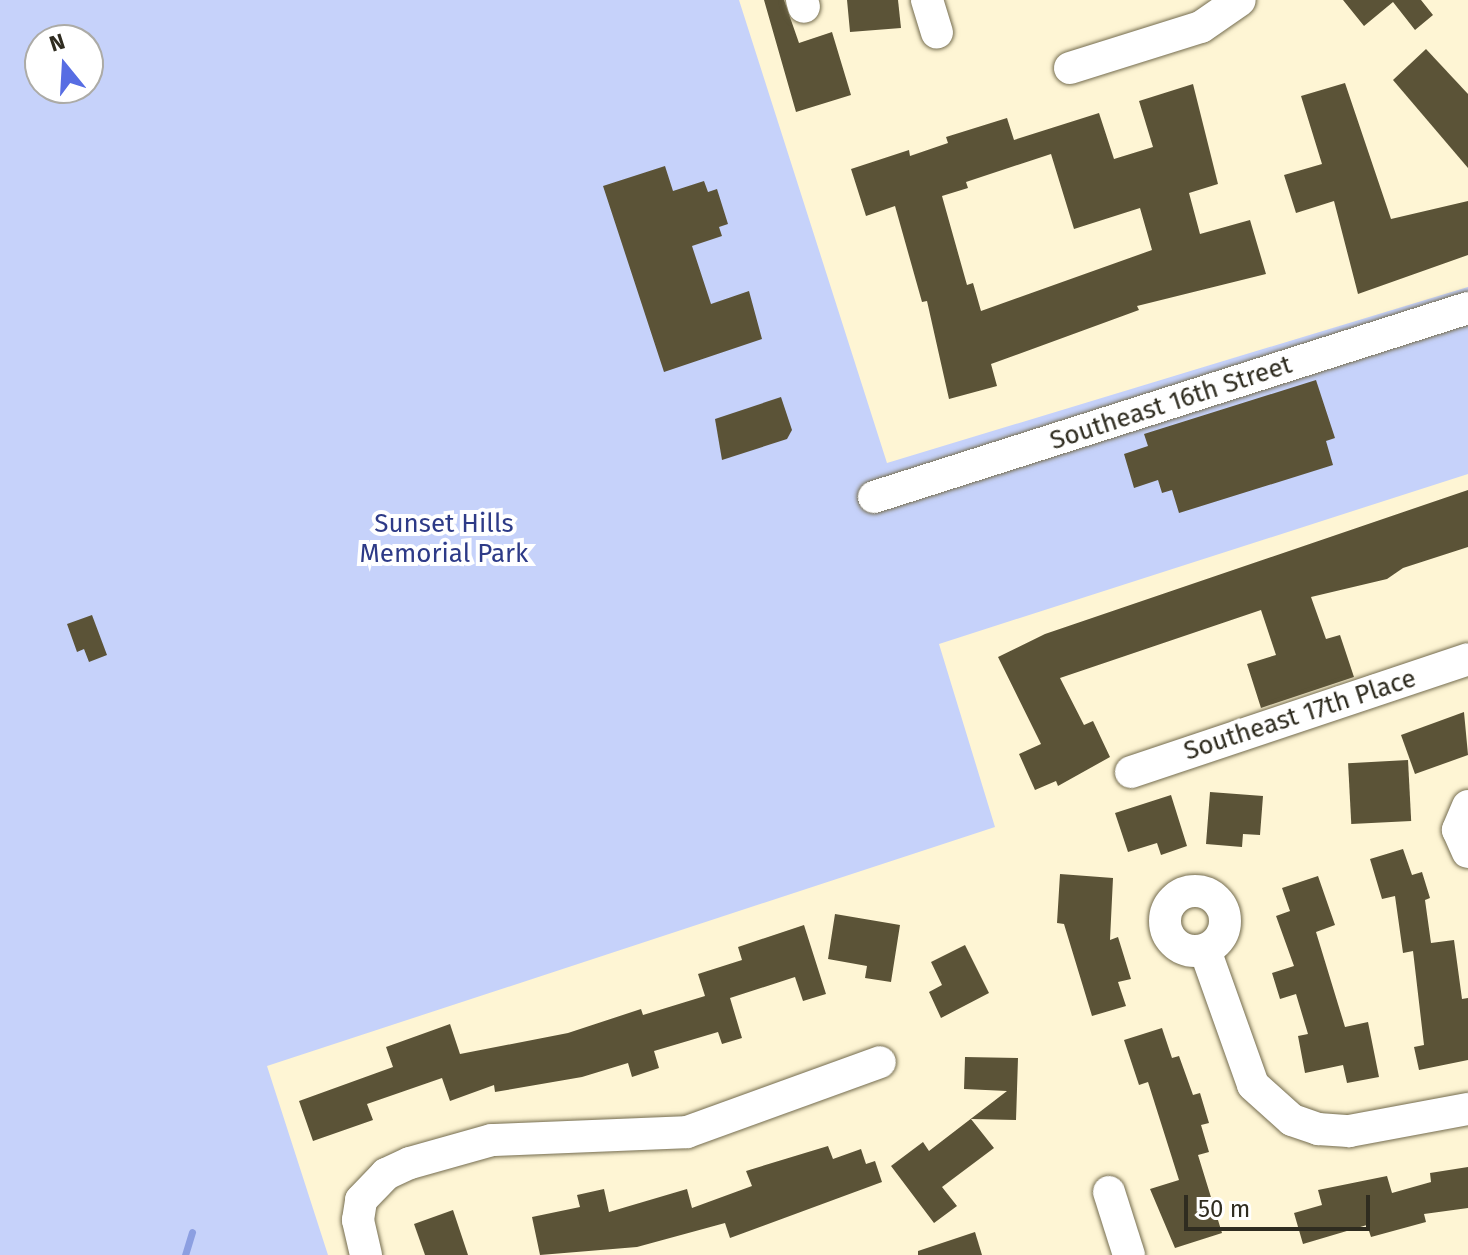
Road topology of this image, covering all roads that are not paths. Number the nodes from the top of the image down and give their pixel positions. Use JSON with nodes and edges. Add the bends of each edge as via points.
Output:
{"nodes":[{"id":1,"x":927,"y":0,"type":"edge"},
{"id":2,"x":1240,"y":0,"type":"edge"},
{"id":3,"x":937,"y":33,"type":"dead end"},
{"id":4,"x":1070,"y":68,"type":"dead end"},
{"id":5,"x":1468,"y":308,"type":"edge"},
{"id":6,"x":874,"y":497,"type":"dead end"},
{"id":7,"x":1468,"y":659,"type":"edge"},
{"id":8,"x":1131,"y":772,"type":"dead end"},
{"id":9,"x":1468,"y":806,"type":"edge"},
{"id":10,"x":1468,"y":852,"type":"edge"},
{"id":11,"x":1205,"y":950,"type":"dead end"},
{"id":12,"x":880,"y":1062,"type":"dead end"},
{"id":13,"x":1468,"y":1109,"type":"edge"},
{"id":14,"x":1109,"y":1192,"type":"dead end"},
{"id":15,"x":366,"y":1255,"type":"edge"},
{"id":16,"x":1129,"y":1255,"type":"edge"}],
"edges":[{"from":1,"to":3,"type":"street"},
{"from":2,"to":4,"type":"street","via":[[1201,27]]},
{"from":5,"to":6,"type":"street","name":"Southeast 16th Street"},
{"from":7,"to":8,"type":"street","name":"Southeast 17th Place"},
{"from":9,"to":10,"type":"street","via":[[1458,830]]},
{"from":11,"to":13,"type":"street","via":[[1253,1085],[1267,1103],[1292,1120],[1349,1131]]},
{"from":12,"to":15,"type":"street","via":[[687,1132],[492,1140],[386,1174],[361,1200],[358,1220]]},
{"from":14,"to":16,"type":"street"}]}
